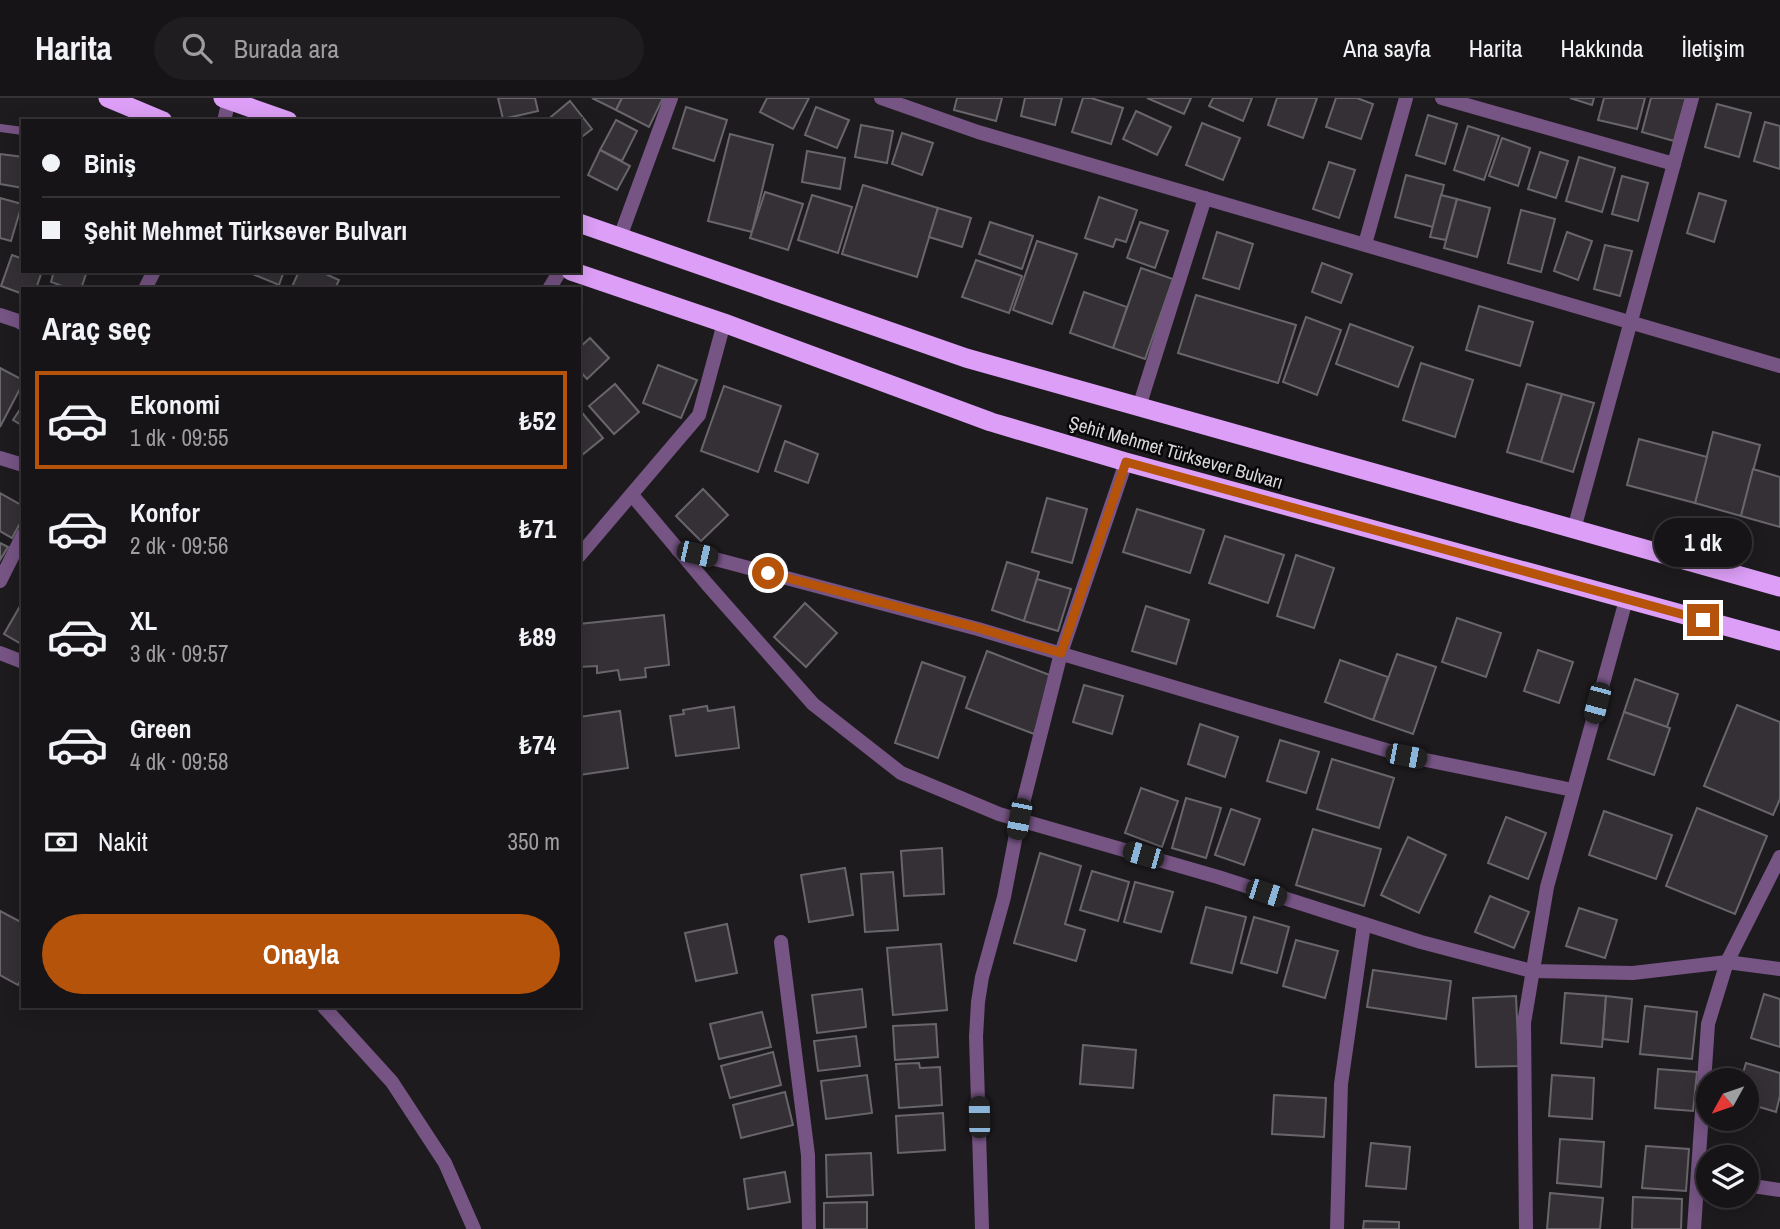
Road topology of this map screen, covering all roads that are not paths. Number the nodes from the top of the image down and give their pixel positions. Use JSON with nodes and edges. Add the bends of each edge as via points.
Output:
{"nodes":[{"id":1,"x":108,"y":98,"type":"edge"},
{"id":2,"x":671,"y":98,"type":"edge"},
{"id":3,"x":881,"y":98,"type":"edge"},
{"id":4,"x":1406,"y":98,"type":"edge"},
{"id":5,"x":1442,"y":98,"type":"edge"},
{"id":6,"x":1692,"y":98,"type":"edge"},
{"id":7,"x":226,"y":99,"type":"edge"},
{"id":8,"x":158,"y":119,"type":"edge"},
{"id":9,"x":224,"y":119,"type":"edge"},
{"id":10,"x":282,"y":119,"type":"edge"},
{"id":11,"x":0,"y":128,"type":"edge"},
{"id":12,"x":21,"y":131,"type":"edge"},
{"id":13,"x":1674,"y":164,"type":"junction"},
{"id":14,"x":1205,"y":198,"type":"junction"},
{"id":15,"x":581,"y":224,"type":"edge"},
{"id":16,"x":620,"y":237,"type":"junction"},
{"id":17,"x":1365,"y":244,"type":"junction"},
{"id":18,"x":577,"y":273,"type":"edge"},
{"id":19,"x":0,"y":314,"type":"edge"},
{"id":20,"x":1631,"y":322,"type":"junction"},
{"id":21,"x":21,"y":323,"type":"edge"},
{"id":22,"x":724,"y":323,"type":"junction"},
{"id":23,"x":1780,"y":366,"type":"edge"},
{"id":24,"x":1139,"y":407,"type":"junction"},
{"id":25,"x":0,"y":458,"type":"edge"},
{"id":26,"x":1126,"y":462,"type":"junction"},
{"id":27,"x":21,"y":464,"type":"edge"},
{"id":28,"x":632,"y":495,"type":"junction"},
{"id":29,"x":1574,"y":529,"type":"junction"},
{"id":30,"x":21,"y":539,"type":"edge"},
{"id":31,"x":678,"y":550,"type":"junction"},
{"id":32,"x":581,"y":554,"type":"edge"},
{"id":33,"x":0,"y":581,"type":"edge"},
{"id":34,"x":1780,"y":587,"type":"edge"},
{"id":35,"x":1626,"y":600,"type":"junction"},
{"id":36,"x":1780,"y":641,"type":"edge"},
{"id":37,"x":0,"y":653,"type":"edge"},
{"id":38,"x":1061,"y":653,"type":"junction"},
{"id":39,"x":21,"y":661,"type":"edge"},
{"id":40,"x":1573,"y":790,"type":"junction"},
{"id":41,"x":1019,"y":819,"type":"junction"},
{"id":42,"x":1780,"y":857,"type":"edge"},
{"id":43,"x":1364,"y":924,"type":"junction"},
{"id":44,"x":781,"y":942,"type":"dead end"},
{"id":45,"x":1727,"y":962,"type":"junction"},
{"id":46,"x":1780,"y":969,"type":"edge"},
{"id":47,"x":1532,"y":971,"type":"junction"},
{"id":48,"x":325,"y":1008,"type":"edge"},
{"id":49,"x":1704,"y":1145,"type":"edge"},
{"id":50,"x":1759,"y":1187,"type":"edge"},
{"id":51,"x":1780,"y":1190,"type":"edge"},
{"id":52,"x":1698,"y":1208,"type":"edge"},
{"id":53,"x":474,"y":1229,"type":"edge"},
{"id":54,"x":809,"y":1229,"type":"edge"},
{"id":55,"x":982,"y":1229,"type":"edge"},
{"id":56,"x":1336,"y":1229,"type":"edge"},
{"id":57,"x":1526,"y":1229,"type":"edge"},
{"id":58,"x":1694,"y":1229,"type":"edge"}],
"edges":[{"from":1,"to":8,"type":"highway"},
{"from":2,"to":16,"type":"street"},
{"from":3,"to":14,"type":"street","via":[[978,132]]},
{"from":4,"to":17,"type":"street"},
{"from":5,"to":13,"type":"street"},
{"from":6,"to":13,"type":"street"},
{"from":7,"to":9,"type":"street"},
{"from":7,"to":10,"type":"highway"},
{"from":11,"to":12,"type":"lane"},
{"from":13,"to":20,"type":"street"},
{"from":14,"to":17,"type":"street"},
{"from":14,"to":24,"type":"street"},
{"from":15,"to":16,"type":"highway","name":"Şehit Mehmet Türksever Bulvarı"},
{"from":16,"to":24,"type":"highway","name":"Şehit Mehmet Türksever Bulvarı","via":[[966,358]]},
{"from":17,"to":20,"type":"street"},
{"from":18,"to":22,"type":"highway","name":"Şehit Mehmet Türksever Bulvarı"},
{"from":19,"to":21,"type":"street"},
{"from":20,"to":23,"type":"street"},
{"from":20,"to":29,"type":"street"},
{"from":22,"to":26,"type":"highway","name":"Şehit Mehmet Türksever Bulvarı","via":[[991,422]]},
{"from":22,"to":28,"type":"street","via":[[699,415]]},
{"from":24,"to":29,"type":"highway","name":"Şehit Mehmet Türksever Bulvarı"},
{"from":25,"to":27,"type":"street"},
{"from":26,"to":35,"type":"highway","name":"Şehit Mehmet Türksever Bulvarı"},
{"from":26,"to":38,"type":"street"},
{"from":28,"to":31,"type":"street"},
{"from":28,"to":32,"type":"street"},
{"from":29,"to":34,"type":"highway","name":"Şehit Mehmet Türksever Bulvarı"},
{"from":30,"to":33,"type":"street"},
{"from":31,"to":38,"type":"street"},
{"from":31,"to":41,"type":"street","via":[[813,704],[901,773]]},
{"from":35,"to":36,"type":"highway","name":"Şehit Mehmet Türksever Bulvarı"},
{"from":35,"to":40,"type":"street"},
{"from":37,"to":39,"type":"street"},
{"from":38,"to":40,"type":"street","via":[[1406,756]]},
{"from":38,"to":41,"type":"street"},
{"from":40,"to":47,"type":"street","via":[[1547,887]]},
{"from":41,"to":43,"type":"street"},
{"from":41,"to":55,"type":"street","via":[[978,1002]]},
{"from":42,"to":45,"type":"street"},
{"from":43,"to":47,"type":"street"},
{"from":43,"to":56,"type":"street","via":[[1341,1084]]},
{"from":44,"to":54,"type":"street","via":[[808,1155]]},
{"from":45,"to":46,"type":"street"},
{"from":45,"to":47,"type":"street","via":[[1633,973]]},
{"from":45,"to":49,"type":"street","via":[[1708,1024]]},
{"from":47,"to":57,"type":"street","via":[[1524,1023]]},
{"from":48,"to":53,"type":"street","via":[[392,1082],[445,1163]]},
{"from":50,"to":51,"type":"street"},
{"from":52,"to":58,"type":"street"}]}
